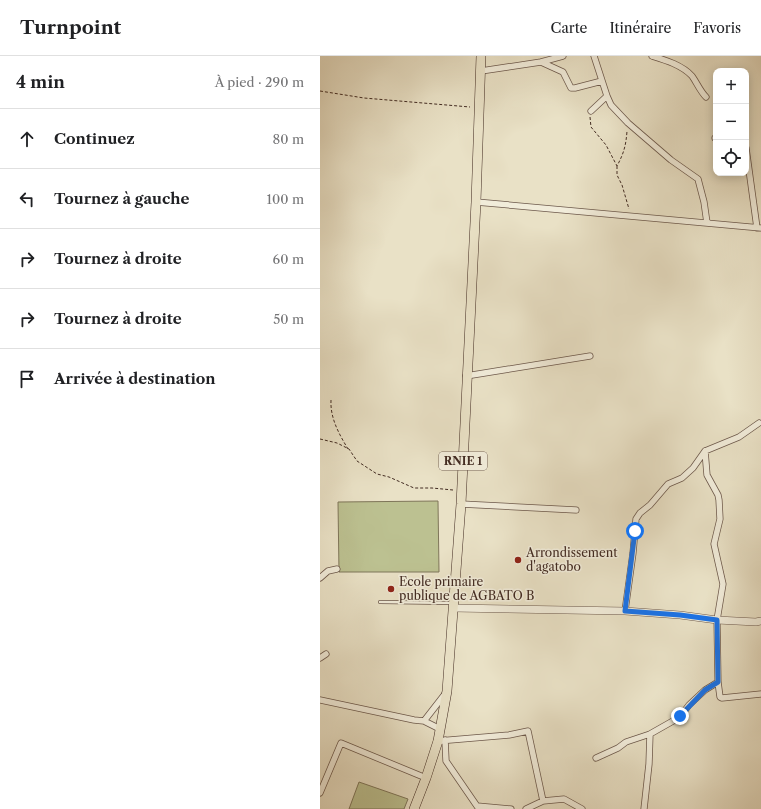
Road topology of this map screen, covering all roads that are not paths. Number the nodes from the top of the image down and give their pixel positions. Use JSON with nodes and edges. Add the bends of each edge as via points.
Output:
{"nodes":[{"id":1,"x":481,"y":56,"type":"edge"},
{"id":2,"x":563,"y":56,"type":"edge"},
{"id":3,"x":594,"y":56,"type":"edge"},
{"id":4,"x":652,"y":56,"type":"edge"},
{"id":5,"x":541,"y":62,"type":"junction"},
{"id":6,"x":481,"y":71,"type":"junction"},
{"id":7,"x":602,"y":81,"type":"junction"},
{"id":8,"x":607,"y":96,"type":"junction"},
{"id":9,"x":706,"y":97,"type":"dead end"},
{"id":10,"x":591,"y":111,"type":"road end"},
{"id":11,"x":749,"y":166,"type":"edge"},
{"id":12,"x":476,"y":202,"type":"junction"},
{"id":13,"x":707,"y":223,"type":"junction"},
{"id":14,"x":759,"y":228,"type":"edge"},
{"id":15,"x":590,"y":356,"type":"dead end"},
{"id":16,"x":466,"y":376,"type":"junction"},
{"id":17,"x":759,"y":423,"type":"dead end"},
{"id":18,"x":705,"y":451,"type":"junction"},
{"id":19,"x":461,"y":504,"type":"junction"},
{"id":20,"x":576,"y":510,"type":"dead end"},
{"id":21,"x":337,"y":569,"type":"dead end"},
{"id":22,"x":320,"y":578,"type":"edge"},
{"id":23,"x":380,"y":602,"type":"dead end"},
{"id":24,"x":454,"y":605,"type":"junction"},
{"id":25,"x":625,"y":611,"type":"junction"},
{"id":26,"x":717,"y":620,"type":"junction"},
{"id":27,"x":761,"y":621,"type":"edge"},
{"id":28,"x":326,"y":654,"type":"dead end"},
{"id":29,"x":320,"y":658,"type":"edge"},
{"id":30,"x":718,"y":682,"type":"junction"},
{"id":31,"x":447,"y":692,"type":"junction"},
{"id":32,"x":761,"y":694,"type":"edge"},
{"id":33,"x":320,"y":700,"type":"edge"},
{"id":34,"x":424,"y":721,"type":"junction"},
{"id":35,"x":440,"y":729,"type":"junction"},
{"id":36,"x":650,"y":734,"type":"junction"},
{"id":37,"x":441,"y":740,"type":"junction"},
{"id":38,"x":596,"y":758,"type":"dead end"},
{"id":39,"x":426,"y":778,"type":"junction"},
{"id":40,"x":320,"y":793,"type":"edge"},
{"id":41,"x":543,"y":801,"type":"junction"},
{"id":42,"x":478,"y":808,"type":"edge"},
{"id":43,"x":414,"y":809,"type":"edge"},
{"id":44,"x":511,"y":809,"type":"edge"},
{"id":45,"x":526,"y":809,"type":"edge"},
{"id":46,"x":582,"y":809,"type":"edge"},
{"id":47,"x":644,"y":809,"type":"edge"}],
"edges":[{"from":1,"to":6,"type":"highway","number":"RNIE 1"},
{"from":2,"to":5,"type":"street"},
{"from":3,"to":7,"type":"street"},
{"from":4,"to":9,"type":"street","via":[[691,75]]},
{"from":5,"to":6,"type":"street"},
{"from":5,"to":7,"type":"street","via":[[563,72],[571,88]]},
{"from":6,"to":12,"type":"highway","number":"RNIE 1"},
{"from":7,"to":8,"type":"street"},
{"from":8,"to":10,"type":"street"},
{"from":8,"to":13,"type":"street","via":[[613,107],[628,123],[671,160],[698,179]]},
{"from":11,"to":14,"type":"street"},
{"from":12,"to":13,"type":"street"},
{"from":12,"to":16,"type":"highway","number":"RNIE 1"},
{"from":13,"to":14,"type":"street"},
{"from":15,"to":16,"type":"street"},
{"from":16,"to":19,"type":"highway","number":"RNIE 1"},
{"from":17,"to":18,"type":"street","via":[[739,436]]},
{"from":18,"to":25,"type":"street","via":[[693,468],[682,478],[668,484],[636,519]]},
{"from":18,"to":26,"type":"street","via":[[707,475],[719,500],[720,519],[714,544],[723,584]]},
{"from":19,"to":20,"type":"street"},
{"from":19,"to":24,"type":"highway","number":"RNIE 1"},
{"from":21,"to":22,"type":"street","via":[[328,570]]},
{"from":23,"to":24,"type":"lane"},
{"from":24,"to":25,"type":"street"},
{"from":24,"to":31,"type":"highway","number":"RNIE 1"},
{"from":25,"to":26,"type":"street"},
{"from":26,"to":27,"type":"street"},
{"from":26,"to":30,"type":"street"},
{"from":28,"to":29,"type":"street"},
{"from":30,"to":32,"type":"street","via":[[721,698]]},
{"from":30,"to":36,"type":"street","via":[[705,690],[680,716]]},
{"from":31,"to":34,"type":"street"},
{"from":31,"to":35,"type":"highway","number":"RNIE 1"},
{"from":33,"to":34,"type":"street"},
{"from":34,"to":35,"type":"street"},
{"from":35,"to":37,"type":"highway","number":"RNIE 1"},
{"from":36,"to":38,"type":"street","via":[[626,742]]},
{"from":36,"to":47,"type":"street"},
{"from":37,"to":39,"type":"highway","number":"RNIE 1"},
{"from":37,"to":41,"type":"street","via":[[509,735],[528,731]]},
{"from":37,"to":42,"type":"street","via":[[446,761]]},
{"from":39,"to":40,"type":"street","via":[[341,743]]},
{"from":39,"to":43,"type":"highway","number":"RNIE 1"},
{"from":41,"to":45,"type":"street"},
{"from":41,"to":46,"type":"street","via":[[567,800]]},
{"from":42,"to":44,"type":"street"}]}
